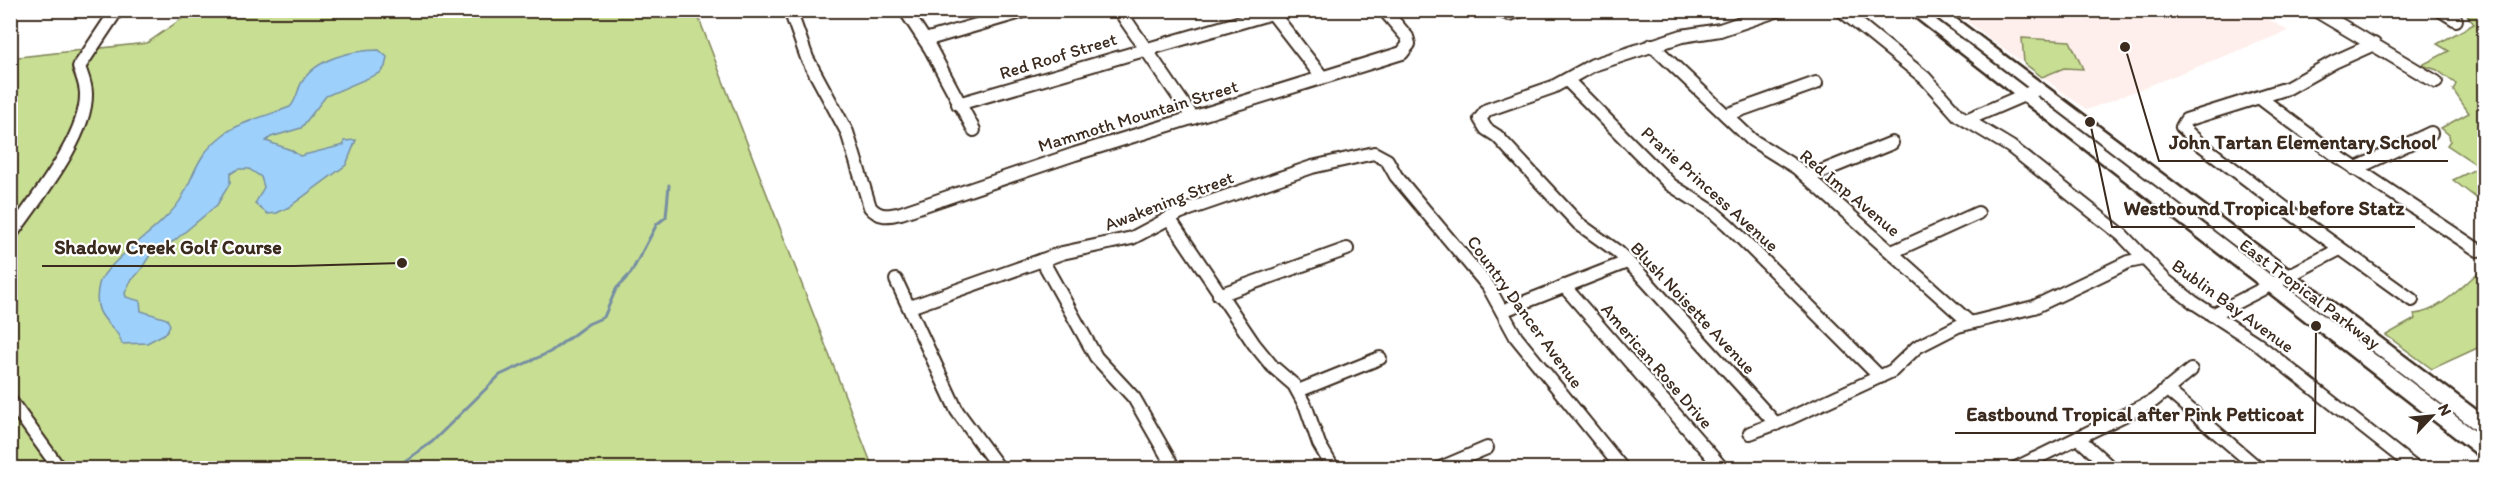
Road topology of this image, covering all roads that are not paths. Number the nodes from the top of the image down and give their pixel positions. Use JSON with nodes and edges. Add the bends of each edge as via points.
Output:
{"nodes":[{"id":1,"x":117,"y":10,"type":"edge"},
{"id":2,"x":792,"y":10,"type":"edge"},
{"id":3,"x":905,"y":10,"type":"edge"},
{"id":4,"x":1028,"y":10,"type":"edge"},
{"id":5,"x":1119,"y":10,"type":"edge"},
{"id":6,"x":1384,"y":10,"type":"edge"},
{"id":7,"x":1523,"y":10,"type":"edge"},
{"id":8,"x":1779,"y":10,"type":"edge"},
{"id":9,"x":1841,"y":10,"type":"edge"},
{"id":10,"x":1912,"y":10,"type":"edge"},
{"id":11,"x":1934,"y":10,"type":"edge"},
{"id":12,"x":2315,"y":10,"type":"edge"},
{"id":13,"x":2440,"y":10,"type":"edge"},
{"id":14,"x":1271,"y":12,"type":"edge"},
{"id":15,"x":1500,"y":12,"type":"edge"},
{"id":16,"x":1005,"y":14,"type":"edge"},
{"id":17,"x":2456,"y":20,"type":"dead end"},
{"id":18,"x":925,"y":40,"type":"junction"},
{"id":19,"x":2374,"y":44,"type":"junction"},
{"id":20,"x":1652,"y":45,"type":"junction"},
{"id":21,"x":1145,"y":48,"type":"junction"},
{"id":22,"x":1322,"y":76,"type":"junction"},
{"id":23,"x":1567,"y":80,"type":"junction"},
{"id":24,"x":2436,"y":82,"type":"dead end"},
{"id":25,"x":1816,"y":83,"type":"dead end"},
{"id":26,"x":2030,"y":92,"type":"junction"},
{"id":27,"x":2260,"y":98,"type":"junction"},
{"id":28,"x":958,"y":104,"type":"junction"},
{"id":29,"x":1726,"y":115,"type":"junction"},
{"id":30,"x":1193,"y":118,"type":"junction"},
{"id":31,"x":1966,"y":120,"type":"junction"},
{"id":32,"x":974,"y":130,"type":"dead end"},
{"id":33,"x":2432,"y":133,"type":"dead end"},
{"id":34,"x":1892,"y":143,"type":"dead end"},
{"id":35,"x":1374,"y":153,"type":"joint"},
{"id":36,"x":2355,"y":169,"type":"junction"},
{"id":37,"x":1808,"y":177,"type":"junction"},
{"id":38,"x":1978,"y":213,"type":"dead end"},
{"id":39,"x":1168,"y":218,"type":"junction"},
{"id":40,"x":10,"y":236,"type":"edge"},
{"id":41,"x":1347,"y":249,"type":"dead end"},
{"id":42,"x":2340,"y":249,"type":"junction"},
{"id":43,"x":2478,"y":250,"type":"dead end"},
{"id":44,"x":1892,"y":252,"type":"junction"},
{"id":45,"x":2143,"y":259,"type":"junction"},
{"id":46,"x":1042,"y":260,"type":"junction"},
{"id":47,"x":1627,"y":262,"type":"junction"},
{"id":48,"x":896,"y":280,"type":"dead end"},
{"id":49,"x":2279,"y":281,"type":"junction"},
{"id":50,"x":1564,"y":286,"type":"junction"},
{"id":51,"x":1219,"y":295,"type":"junction"},
{"id":52,"x":2412,"y":300,"type":"dead end"},
{"id":53,"x":910,"y":307,"type":"junction"},
{"id":54,"x":1502,"y":311,"type":"junction"},
{"id":55,"x":2212,"y":315,"type":"junction"},
{"id":56,"x":1969,"y":322,"type":"junction"},
{"id":57,"x":1380,"y":358,"type":"dead end"},
{"id":58,"x":2191,"y":370,"type":"dead end"},
{"id":59,"x":1880,"y":377,"type":"junction"},
{"id":60,"x":2166,"y":390,"type":"junction"},
{"id":61,"x":1298,"y":391,"type":"junction"},
{"id":62,"x":10,"y":400,"type":"edge"},
{"id":63,"x":1776,"y":424,"type":"junction"},
{"id":64,"x":2484,"y":426,"type":"edge"},
{"id":65,"x":1750,"y":433,"type":"dead end"},
{"id":66,"x":2078,"y":438,"type":"junction"},
{"id":67,"x":1487,"y":448,"type":"dead end"},
{"id":68,"x":2484,"y":448,"type":"edge"},
{"id":69,"x":59,"y":468,"type":"edge"},
{"id":70,"x":999,"y":468,"type":"edge"},
{"id":71,"x":1174,"y":468,"type":"edge"},
{"id":72,"x":1333,"y":468,"type":"edge"},
{"id":73,"x":1440,"y":468,"type":"edge"},
{"id":74,"x":1622,"y":468,"type":"edge"},
{"id":75,"x":1722,"y":468,"type":"edge"},
{"id":76,"x":2016,"y":468,"type":"edge"},
{"id":77,"x":2111,"y":468,"type":"edge"},
{"id":78,"x":2258,"y":468,"type":"edge"},
{"id":79,"x":2415,"y":468,"type":"edge"}],
"edges":[{"from":1,"to":40,"type":"street","via":[[79,67],[86,98],[79,128]]},
{"from":2,"to":30,"type":"street","name":"Mammoth Mountain Street","via":[[807,58],[847,132],[870,207],[883,216]]},
{"from":3,"to":18,"type":"street"},
{"from":4,"to":16,"type":"street"},
{"from":5,"to":21,"type":"street"},
{"from":6,"to":22,"type":"street","name":"Mammoth Mountain Street","via":[[1407,37],[1408,46],[1402,52]]},
{"from":7,"to":15,"type":"street","via":[[1514,14]]},
{"from":8,"to":20,"type":"street","via":[[1720,30]]},
{"from":9,"to":31,"type":"street","name":"Bublin Bay Avenue","via":[[1925,78]]},
{"from":10,"to":26,"type":"main road","name":"East Tropical Parkway"},
{"from":11,"to":26,"type":"main road","name":"East Tropical Parkway"},
{"from":12,"to":19,"type":"street"},
{"from":13,"to":17,"type":"street"},
{"from":14,"to":21,"type":"street","name":"Red Roof Street"},
{"from":14,"to":22,"type":"street"},
{"from":16,"to":18,"type":"street"},
{"from":18,"to":28,"type":"street"},
{"from":19,"to":24,"type":"street"},
{"from":19,"to":27,"type":"street"},
{"from":20,"to":23,"type":"street","via":[[1593,65]]},
{"from":20,"to":29,"type":"street","name":"Red Imp Avenue"},
{"from":21,"to":28,"type":"street","name":"Red Roof Street"},
{"from":21,"to":30,"type":"street"},
{"from":22,"to":30,"type":"street","name":"Mammoth Mountain Street"},
{"from":23,"to":47,"type":"street","name":"Blush Noisette Avenue","via":[[1486,110],[1480,118],[1486,129],[1579,224]]},
{"from":23,"to":59,"type":"street","name":"Prarie Princess Avenue","via":[[1671,184],[1728,225]]},
{"from":25,"to":29,"type":"street"},
{"from":26,"to":31,"type":"street"},
{"from":26,"to":49,"type":"main road","name":"East Tropical Parkway"},
{"from":27,"to":36,"type":"street"},
{"from":27,"to":42,"type":"street","via":[[2186,120],[2182,127]]},
{"from":28,"to":32,"type":"street"},
{"from":29,"to":37,"type":"street","name":"Red Imp Avenue","via":[[1752,140]]},
{"from":31,"to":45,"type":"street","name":"Bublin Bay Avenue","via":[[2026,159],[2122,235]]},
{"from":33,"to":36,"type":"street"},
{"from":34,"to":37,"type":"street"},
{"from":35,"to":39,"type":"street","name":"Awakening Street","via":[[1312,167]]},
{"from":35,"to":54,"type":"street","name":"Country Dancer Avenue","via":[[1387,160],[1488,286]]},
{"from":36,"to":43,"type":"street"},
{"from":37,"to":44,"type":"street","name":"Red Imp Avenue"},
{"from":38,"to":44,"type":"street"},
{"from":39,"to":46,"type":"street","name":"Awakening Street","via":[[1132,238]]},
{"from":39,"to":51,"type":"street"},
{"from":41,"to":51,"type":"street"},
{"from":42,"to":49,"type":"street"},
{"from":42,"to":52,"type":"street"},
{"from":44,"to":56,"type":"street","name":"Red Imp Avenue"},
{"from":45,"to":55,"type":"street","name":"Bublin Bay Avenue"},
{"from":45,"to":56,"type":"street","via":[[2128,262],[2034,307]]},
{"from":46,"to":53,"type":"street","name":"Awakening Street"},
{"from":46,"to":71,"type":"street","via":[[1096,357],[1134,398]]},
{"from":47,"to":50,"type":"street"},
{"from":47,"to":63,"type":"street","name":"Blush Noisette Avenue"},
{"from":48,"to":53,"type":"street"},
{"from":49,"to":55,"type":"street"},
{"from":49,"to":64,"type":"main road","name":"East Tropical Parkway"},
{"from":49,"to":68,"type":"main road","name":"East Tropical Parkway"},
{"from":50,"to":54,"type":"street"},
{"from":50,"to":75,"type":"street","name":"American Rose Drive"},
{"from":51,"to":61,"type":"street","via":[[1263,357]]},
{"from":53,"to":70,"type":"street","via":[[961,417]]},
{"from":54,"to":74,"type":"street","name":"Country Dancer Avenue","via":[[1516,338]]},
{"from":55,"to":79,"type":"street","name":"Bublin Bay Avenue","via":[[2255,342]]},
{"from":56,"to":59,"type":"street","via":[[1917,347],[1896,368]]},
{"from":57,"to":61,"type":"street"},
{"from":58,"to":60,"type":"street"},
{"from":59,"to":63,"type":"street"},
{"from":60,"to":66,"type":"street","via":[[2153,401]]},
{"from":60,"to":78,"type":"street"},
{"from":61,"to":72,"type":"street"},
{"from":62,"to":69,"type":"street"},
{"from":63,"to":65,"type":"street"},
{"from":66,"to":76,"type":"street"},
{"from":66,"to":77,"type":"street"},
{"from":67,"to":73,"type":"street"}]}
